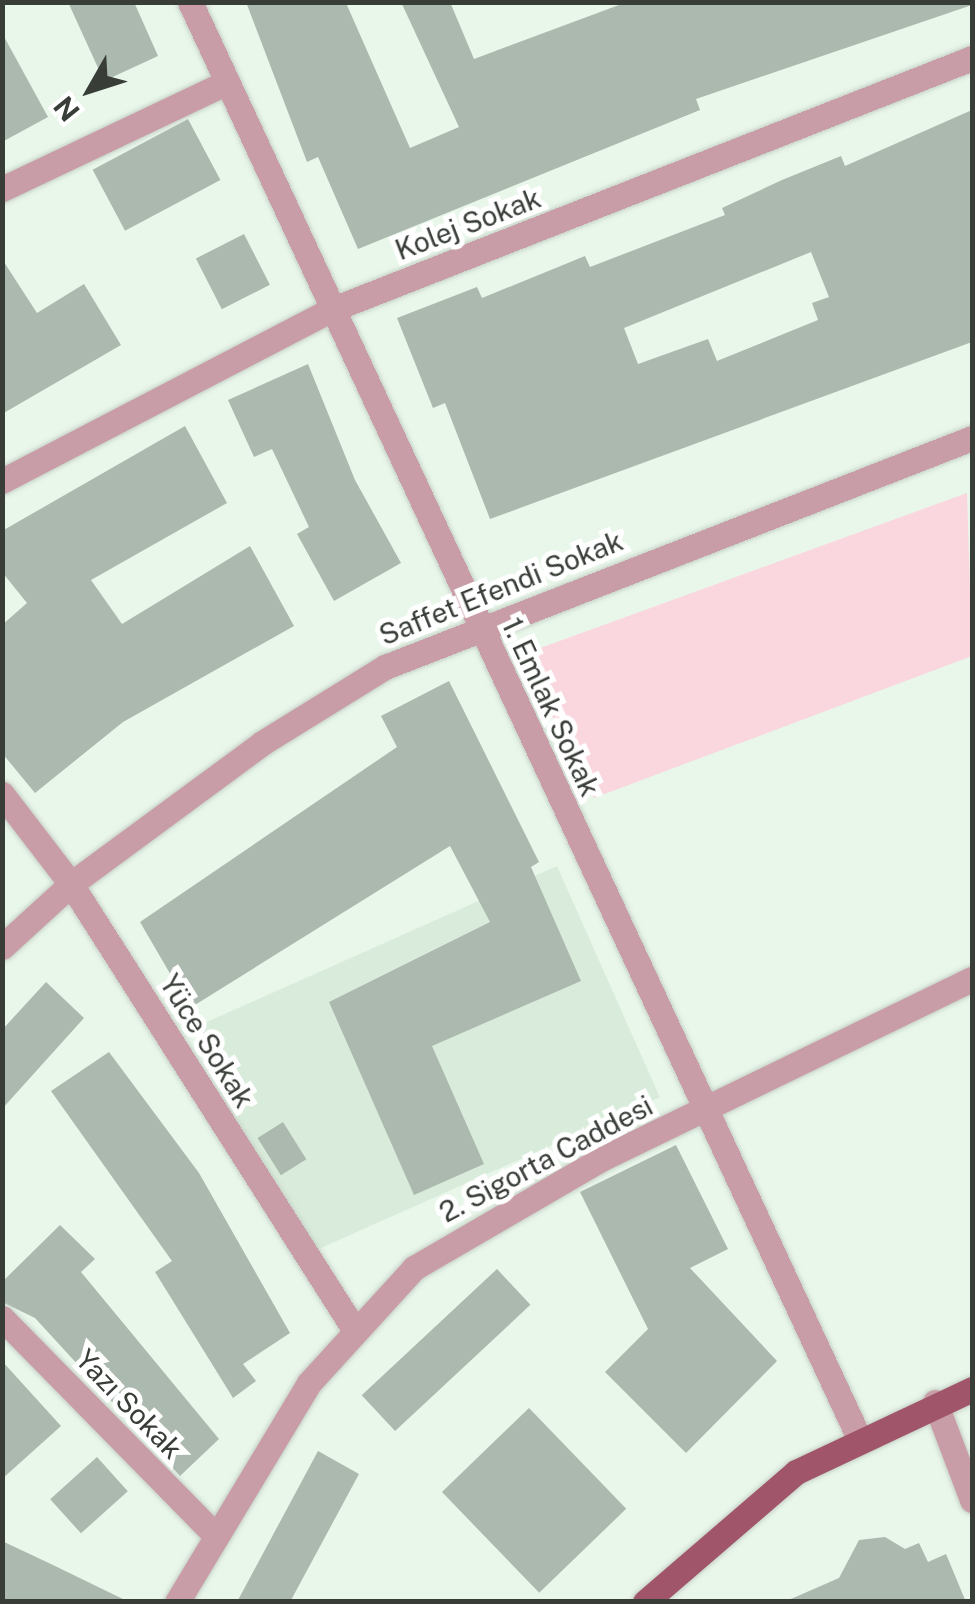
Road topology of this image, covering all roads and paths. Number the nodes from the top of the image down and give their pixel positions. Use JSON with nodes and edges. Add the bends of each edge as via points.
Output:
{"nodes":[{"id":1,"x":190,"y":2,"type":"edge"},
{"id":2,"x":972,"y":58,"type":"edge"},
{"id":3,"x":226,"y":82,"type":"junction"},
{"id":4,"x":2,"y":190,"type":"edge"},
{"id":5,"x":333,"y":310,"type":"junction"},
{"id":6,"x":972,"y":438,"type":"edge"},
{"id":7,"x":2,"y":481,"type":"edge"},
{"id":8,"x":482,"y":629,"type":"junction"},
{"id":9,"x":2,"y":794,"type":"edge"},
{"id":10,"x":72,"y":884,"type":"junction"},
{"id":11,"x":2,"y":947,"type":"edge"},
{"id":12,"x":972,"y":980,"type":"edge"},
{"id":13,"x":706,"y":1108,"type":"junction"},
{"id":14,"x":2,"y":1318,"type":"edge"},
{"id":15,"x":352,"y":1326,"type":"junction"},
{"id":16,"x":972,"y":1390,"type":"edge"},
{"id":17,"x":935,"y":1402,"type":"junction"},
{"id":18,"x":858,"y":1436,"type":"junction"},
{"id":19,"x":972,"y":1500,"type":"edge"},
{"id":20,"x":213,"y":1533,"type":"junction"},
{"id":21,"x":177,"y":1602,"type":"edge"},
{"id":22,"x":645,"y":1602,"type":"edge"}],
"edges":[{"from":1,"to":3,"type":"street","name":"1. Emlak Sokak"},
{"from":2,"to":5,"type":"street","name":"Kolej Sokak"},
{"from":3,"to":4,"type":"street"},
{"from":3,"to":5,"type":"street","name":"1. Emlak Sokak"},
{"from":5,"to":7,"type":"street","name":"Kolej Sokak"},
{"from":5,"to":8,"type":"street","name":"1. Emlak Sokak"},
{"from":6,"to":8,"type":"street","name":"Saffet Efendi Sokak"},
{"from":8,"to":10,"type":"street","name":"Saffet Efendi Sokak","via":[[385,667],[278,733]]},
{"from":8,"to":13,"type":"street","name":"1. Emlak Sokak"},
{"from":9,"to":10,"type":"street","name":"Yüce Sokak"},
{"from":10,"to":11,"type":"street","name":"Saffet Efendi Sokak"},
{"from":10,"to":15,"type":"street","name":"Yüce Sokak"},
{"from":12,"to":13,"type":"street","name":"2. Sigorta Caddesi"},
{"from":13,"to":15,"type":"street","name":"2. Sigorta Caddesi","via":[[496,1214],[414,1268]]},
{"from":13,"to":18,"type":"street","name":"1. Emlak Sokak"},
{"from":14,"to":20,"type":"street","name":"Yazı Sokak"},
{"from":15,"to":20,"type":"street","name":"2. Sigorta Caddesi"},
{"from":16,"to":17,"type":"main road"},
{"from":17,"to":18,"type":"main road"},
{"from":17,"to":19,"type":"street"},
{"from":18,"to":22,"type":"main road","via":[[749,1505]]},
{"from":20,"to":21,"type":"street","name":"2. Sigorta Caddesi"}]}
